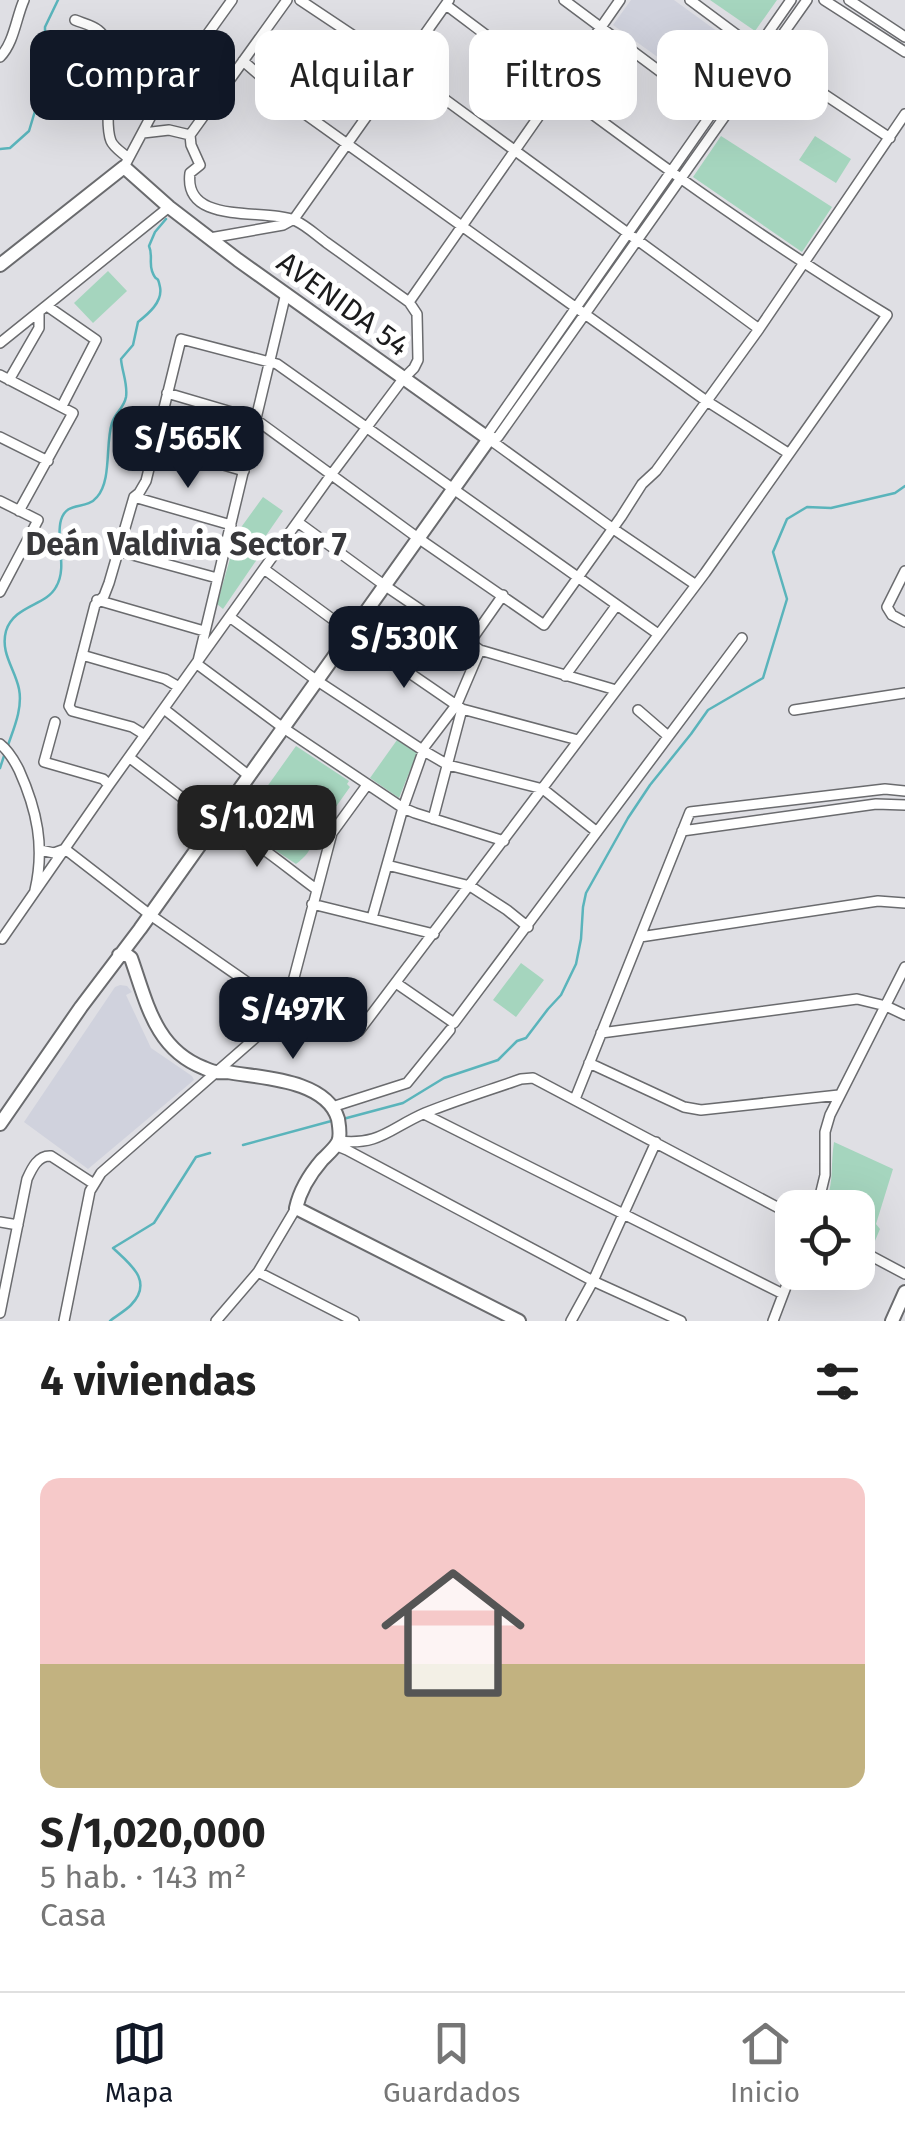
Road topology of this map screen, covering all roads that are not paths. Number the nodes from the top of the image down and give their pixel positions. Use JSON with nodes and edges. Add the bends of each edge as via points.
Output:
{"nodes":[{"id":1,"x":24,"y":0,"type":"edge"},
{"id":2,"x":232,"y":0,"type":"edge"},
{"id":3,"x":287,"y":0,"type":"edge"},
{"id":4,"x":300,"y":0,"type":"edge"},
{"id":5,"x":564,"y":0,"type":"edge"},
{"id":6,"x":620,"y":0,"type":"edge"},
{"id":7,"x":690,"y":0,"type":"edge"},
{"id":8,"x":791,"y":0,"type":"edge"},
{"id":9,"x":807,"y":0,"type":"edge"},
{"id":10,"x":824,"y":0,"type":"edge"},
{"id":11,"x":849,"y":0,"type":"edge"},
{"id":12,"x":448,"y":2,"type":"edge"},
{"id":13,"x":75,"y":20,"type":"dead end"},
{"id":14,"x":601,"y":27,"type":"junction"},
{"id":15,"x":345,"y":30,"type":"edge"},
{"id":16,"x":428,"y":30,"type":"edge"},
{"id":17,"x":483,"y":30,"type":"edge"},
{"id":18,"x":599,"y":30,"type":"edge"},
{"id":19,"x":731,"y":30,"type":"edge"},
{"id":20,"x":769,"y":30,"type":"edge"},
{"id":21,"x":786,"y":30,"type":"edge"},
{"id":22,"x":905,"y":37,"type":"edge"},
{"id":23,"x":905,"y":52,"type":"edge"},
{"id":24,"x":0,"y":57,"type":"edge"},
{"id":25,"x":243,"y":62,"type":"junction"},
{"id":26,"x":657,"y":69,"type":"edge"},
{"id":27,"x":828,"y":97,"type":"edge"},
{"id":28,"x":449,"y":102,"type":"edge"},
{"id":29,"x":905,"y":114,"type":"edge"},
{"id":30,"x":365,"y":120,"type":"edge"},
{"id":31,"x":535,"y":120,"type":"edge"},
{"id":32,"x":599,"y":120,"type":"edge"},
{"id":33,"x":707,"y":120,"type":"edge"},
{"id":34,"x":722,"y":120,"type":"edge"},
{"id":35,"x":143,"y":132,"type":"junction"},
{"id":36,"x":190,"y":135,"type":"junction"},
{"id":37,"x":890,"y":138,"type":"junction"},
{"id":38,"x":348,"y":143,"type":"junction"},
{"id":39,"x":514,"y":150,"type":"junction"},
{"id":40,"x":126,"y":163,"type":"junction"},
{"id":41,"x":670,"y":172,"type":"junction"},
{"id":42,"x":680,"y":180,"type":"junction"},
{"id":43,"x":169,"y":206,"type":"junction"},
{"id":44,"x":294,"y":220,"type":"junction"},
{"id":45,"x":462,"y":226,"type":"junction"},
{"id":46,"x":626,"y":234,"type":"junction"},
{"id":47,"x":210,"y":238,"type":"junction"},
{"id":48,"x":638,"y":242,"type":"junction"},
{"id":49,"x":803,"y":264,"type":"junction"},
{"id":50,"x":0,"y":265,"type":"edge"},
{"id":51,"x":286,"y":293,"type":"junction"},
{"id":52,"x":409,"y":302,"type":"junction"},
{"id":53,"x":576,"y":308,"type":"junction"},
{"id":54,"x":43,"y":310,"type":"junction"},
{"id":55,"x":585,"y":316,"type":"junction"},
{"id":56,"x":758,"y":329,"type":"junction"},
{"id":57,"x":1,"y":341,"type":"edge"},
{"id":58,"x":269,"y":362,"type":"junction"},
{"id":59,"x":5,"y":378,"type":"edge"},
{"id":60,"x":403,"y":379,"type":"junction"},
{"id":61,"x":166,"y":394,"type":"junction"},
{"id":62,"x":706,"y":400,"type":"junction"},
{"id":63,"x":62,"y":406,"type":"junction"},
{"id":64,"x":254,"y":419,"type":"junction"},
{"id":65,"x":367,"y":428,"type":"junction"},
{"id":66,"x":0,"y":437,"type":"edge"},
{"id":67,"x":489,"y":439,"type":"junction"},
{"id":68,"x":154,"y":446,"type":"junction"},
{"id":69,"x":788,"y":454,"type":"junction"},
{"id":70,"x":48,"y":461,"type":"junction"},
{"id":71,"x":244,"y":470,"type":"junction"},
{"id":72,"x":331,"y":476,"type":"junction"},
{"id":73,"x":452,"y":490,"type":"junction"},
{"id":74,"x":134,"y":496,"type":"junction"},
{"id":75,"x":0,"y":501,"type":"edge"},
{"id":76,"x":19,"y":511,"type":"junction"},
{"id":77,"x":298,"y":523,"type":"junction"},
{"id":78,"x":231,"y":525,"type":"junction"},
{"id":79,"x":612,"y":528,"type":"junction"},
{"id":80,"x":418,"y":538,"type":"junction"},
{"id":81,"x":118,"y":551,"type":"junction"},
{"id":82,"x":0,"y":562,"type":"edge"},
{"id":83,"x":12,"y":568,"type":"junction"},
{"id":84,"x":264,"y":569,"type":"junction"},
{"id":85,"x":905,"y":571,"type":"edge"},
{"id":86,"x":217,"y":578,"type":"junction"},
{"id":87,"x":576,"y":578,"type":"junction"},
{"id":88,"x":384,"y":585,"type":"junction"},
{"id":89,"x":696,"y":585,"type":"junction"},
{"id":90,"x":0,"y":592,"type":"edge"},
{"id":91,"x":502,"y":595,"type":"junction"},
{"id":92,"x":97,"y":600,"type":"junction"},
{"id":93,"x":616,"y":606,"type":"junction"},
{"id":94,"x":230,"y":618,"type":"junction"},
{"id":95,"x":905,"y":622,"type":"edge"},
{"id":96,"x":204,"y":631,"type":"junction"},
{"id":97,"x":350,"y":632,"type":"junction"},
{"id":98,"x":658,"y":634,"type":"junction"},
{"id":99,"x":742,"y":638,"type":"dead end"},
{"id":100,"x":470,"y":642,"type":"junction"},
{"id":101,"x":480,"y":650,"type":"junction"},
{"id":102,"x":82,"y":655,"type":"junction"},
{"id":103,"x":197,"y":664,"type":"junction"},
{"id":104,"x":565,"y":676,"type":"junction"},
{"id":105,"x":316,"y":680,"type":"junction"},
{"id":106,"x":179,"y":687,"type":"junction"},
{"id":107,"x":616,"y":690,"type":"junction"},
{"id":108,"x":905,"y":693,"type":"edge"},
{"id":109,"x":459,"y":706,"type":"junction"},
{"id":110,"x":164,"y":709,"type":"junction"},
{"id":111,"x":638,"y":710,"type":"dead end"},
{"id":112,"x":794,"y":710,"type":"dead end"},
{"id":113,"x":55,"y":722,"type":"dead end"},
{"id":114,"x":282,"y":727,"type":"junction"},
{"id":115,"x":145,"y":735,"type":"junction"},
{"id":116,"x":668,"y":736,"type":"junction"},
{"id":117,"x":578,"y":740,"type":"junction"},
{"id":118,"x":0,"y":744,"type":"edge"},
{"id":119,"x":424,"y":751,"type":"junction"},
{"id":120,"x":130,"y":758,"type":"junction"},
{"id":121,"x":448,"y":764,"type":"junction"},
{"id":122,"x":248,"y":775,"type":"junction"},
{"id":123,"x":109,"y":785,"type":"junction"},
{"id":124,"x":367,"y":785,"type":"junction"},
{"id":125,"x":543,"y":789,"type":"junction"},
{"id":126,"x":905,"y":791,"type":"edge"},
{"id":127,"x":905,"y":805,"type":"edge"},
{"id":128,"x":403,"y":808,"type":"junction"},
{"id":129,"x":433,"y":819,"type":"junction"},
{"id":130,"x":214,"y":822,"type":"junction"},
{"id":131,"x":682,"y":831,"type":"junction"},
{"id":132,"x":597,"y":832,"type":"junction"},
{"id":133,"x":504,"y":841,"type":"junction"},
{"id":134,"x":65,"y":849,"type":"junction"},
{"id":135,"x":40,"y":850,"type":"junction"},
{"id":136,"x":387,"y":865,"type":"junction"},
{"id":137,"x":470,"y":886,"type":"junction"},
{"id":138,"x":316,"y":889,"type":"junction"},
{"id":139,"x":34,"y":895,"type":"junction"},
{"id":140,"x":905,"y":903,"type":"edge"},
{"id":141,"x":312,"y":904,"type":"junction"},
{"id":142,"x":148,"y":914,"type":"junction"},
{"id":143,"x":372,"y":918,"type":"junction"},
{"id":144,"x":528,"y":927,"type":"junction"},
{"id":145,"x":140,"y":929,"type":"junction"},
{"id":146,"x":434,"y":934,"type":"junction"},
{"id":147,"x":640,"y":937,"type":"junction"},
{"id":148,"x":2,"y":940,"type":"edge"},
{"id":149,"x":118,"y":957,"type":"junction"},
{"id":150,"x":905,"y":967,"type":"edge"},
{"id":151,"x":130,"y":969,"type":"junction"},
{"id":152,"x":102,"y":980,"type":"junction"},
{"id":153,"x":396,"y":983,"type":"junction"},
{"id":154,"x":886,"y":1006,"type":"junction"},
{"id":155,"x":286,"y":1012,"type":"junction"},
{"id":156,"x":905,"y":1015,"type":"edge"},
{"id":157,"x":450,"y":1030,"type":"dead end"},
{"id":158,"x":601,"y":1033,"type":"junction"},
{"id":159,"x":589,"y":1063,"type":"junction"},
{"id":160,"x":217,"y":1073,"type":"junction"},
{"id":161,"x":839,"y":1095,"type":"junction"},
{"id":162,"x":575,"y":1099,"type":"junction"},
{"id":163,"x":424,"y":1114,"type":"junction"},
{"id":164,"x":0,"y":1124,"type":"edge"},
{"id":165,"x":336,"y":1128,"type":"junction"},
{"id":166,"x":656,"y":1142,"type":"junction"},
{"id":167,"x":94,"y":1184,"type":"junction"},
{"id":168,"x":822,"y":1190,"type":"edge"},
{"id":169,"x":775,"y":1206,"type":"edge"},
{"id":170,"x":296,"y":1208,"type":"junction"},
{"id":171,"x":625,"y":1214,"type":"junction"},
{"id":172,"x":0,"y":1222,"type":"edge"},
{"id":173,"x":18,"y":1226,"type":"junction"},
{"id":174,"x":875,"y":1258,"type":"edge"},
{"id":175,"x":258,"y":1272,"type":"junction"},
{"id":176,"x":905,"y":1274,"type":"edge"},
{"id":177,"x":594,"y":1281,"type":"junction"},
{"id":178,"x":785,"y":1290,"type":"edge"},
{"id":179,"x":905,"y":1292,"type":"edge"},
{"id":180,"x":784,"y":1294,"type":"junction"},
{"id":181,"x":0,"y":1313,"type":"edge"},
{"id":182,"x":64,"y":1321,"type":"edge"},
{"id":183,"x":216,"y":1321,"type":"edge"},
{"id":184,"x":354,"y":1321,"type":"edge"},
{"id":185,"x":519,"y":1321,"type":"edge"},
{"id":186,"x":571,"y":1321,"type":"edge"},
{"id":187,"x":681,"y":1321,"type":"edge"},
{"id":188,"x":772,"y":1321,"type":"edge"},
{"id":189,"x":892,"y":1321,"type":"edge"}],
"edges":[{"from":1,"to":24,"type":"street"},
{"from":2,"to":35,"type":"street"},
{"from":3,"to":25,"type":"street"},
{"from":4,"to":15,"type":"street"},
{"from":5,"to":14,"type":"street"},
{"from":6,"to":14,"type":"street"},
{"from":7,"to":19,"type":"street"},
{"from":8,"to":20,"type":"street"},
{"from":9,"to":21,"type":"street"},
{"from":10,"to":23,"type":"street"},
{"from":11,"to":22,"type":"street"},
{"from":12,"to":16,"type":"street"},
{"from":12,"to":17,"type":"street"},
{"from":13,"to":40,"type":"street","via":[[96,28],[106,42],[109,135]]},
{"from":14,"to":18,"type":"street"},
{"from":14,"to":26,"type":"street"},
{"from":25,"to":36,"type":"street"},
{"from":25,"to":38,"type":"street"},
{"from":27,"to":37,"type":"street"},
{"from":28,"to":39,"type":"street"},
{"from":29,"to":37,"type":"street"},
{"from":30,"to":38,"type":"street"},
{"from":31,"to":39,"type":"street"},
{"from":32,"to":41,"type":"street"},
{"from":33,"to":41,"type":"street"},
{"from":34,"to":42,"type":"street"},
{"from":35,"to":36,"type":"street"},
{"from":35,"to":40,"type":"street"},
{"from":36,"to":44,"type":"street","via":[[200,164],[188,178],[196,198],[220,210]]},
{"from":37,"to":49,"type":"street"},
{"from":38,"to":44,"type":"street"},
{"from":38,"to":45,"type":"street"},
{"from":39,"to":45,"type":"street"},
{"from":39,"to":46,"type":"street"},
{"from":40,"to":43,"type":"street","name":"AVENIDA 54"},
{"from":40,"to":50,"type":"street"},
{"from":41,"to":42,"type":"street"},
{"from":41,"to":46,"type":"street"},
{"from":42,"to":48,"type":"street"},
{"from":42,"to":49,"type":"street"},
{"from":43,"to":47,"type":"street","name":"AVENIDA 54"},
{"from":43,"to":54,"type":"street"},
{"from":44,"to":47,"type":"street"},
{"from":44,"to":52,"type":"street"},
{"from":45,"to":52,"type":"street"},
{"from":45,"to":53,"type":"street"},
{"from":46,"to":48,"type":"street"},
{"from":46,"to":53,"type":"street"},
{"from":47,"to":51,"type":"street","name":"AVENIDA 54"},
{"from":48,"to":55,"type":"street"},
{"from":48,"to":56,"type":"street"},
{"from":49,"to":56,"type":"street"},
{"from":49,"to":69,"type":"street","via":[[886,316]]},
{"from":51,"to":58,"type":"street"},
{"from":51,"to":60,"type":"street","name":"AVENIDA 54"},
{"from":52,"to":60,"type":"street","via":[[418,314],[418,360]]},
{"from":53,"to":55,"type":"street"},
{"from":53,"to":67,"type":"street"},
{"from":54,"to":57,"type":"street"},
{"from":54,"to":59,"type":"street","via":[[39,328]]},
{"from":54,"to":63,"type":"street","via":[[96,340]]},
{"from":55,"to":62,"type":"street"},
{"from":55,"to":67,"type":"street","via":[[498,437]]},
{"from":56,"to":62,"type":"street"},
{"from":58,"to":61,"type":"street","via":[[181,339]]},
{"from":58,"to":64,"type":"street"},
{"from":58,"to":65,"type":"street"},
{"from":59,"to":63,"type":"street"},
{"from":60,"to":65,"type":"street"},
{"from":60,"to":67,"type":"street","name":"AVENIDA 54"},
{"from":61,"to":64,"type":"street"},
{"from":61,"to":68,"type":"street"},
{"from":62,"to":69,"type":"street"},
{"from":62,"to":79,"type":"street"},
{"from":63,"to":70,"type":"street","via":[[73,413]]},
{"from":64,"to":71,"type":"street"},
{"from":64,"to":72,"type":"street"},
{"from":65,"to":72,"type":"street"},
{"from":65,"to":73,"type":"street"},
{"from":66,"to":70,"type":"street"},
{"from":67,"to":73,"type":"street"},
{"from":67,"to":79,"type":"street"},
{"from":68,"to":71,"type":"street"},
{"from":68,"to":74,"type":"street","via":[[146,481]]},
{"from":69,"to":89,"type":"street"},
{"from":70,"to":76,"type":"street"},
{"from":71,"to":78,"type":"street"},
{"from":72,"to":77,"type":"street"},
{"from":72,"to":80,"type":"street"},
{"from":73,"to":80,"type":"street"},
{"from":73,"to":87,"type":"street"},
{"from":74,"to":78,"type":"street"},
{"from":74,"to":81,"type":"street"},
{"from":75,"to":76,"type":"street"},
{"from":76,"to":83,"type":"street","via":[[38,520]]},
{"from":77,"to":84,"type":"street"},
{"from":77,"to":88,"type":"street"},
{"from":78,"to":86,"type":"street"},
{"from":79,"to":87,"type":"street"},
{"from":79,"to":89,"type":"street"},
{"from":80,"to":88,"type":"street"},
{"from":80,"to":91,"type":"street"},
{"from":81,"to":86,"type":"street"},
{"from":81,"to":92,"type":"street","via":[[110,584]]},
{"from":82,"to":83,"type":"street"},
{"from":83,"to":90,"type":"street"},
{"from":84,"to":94,"type":"street"},
{"from":84,"to":97,"type":"street"},
{"from":85,"to":95,"type":"street","via":[[887,606]]},
{"from":86,"to":96,"type":"street"},
{"from":87,"to":91,"type":"street","via":[[544,625]]},
{"from":87,"to":93,"type":"street"},
{"from":88,"to":97,"type":"street"},
{"from":88,"to":100,"type":"street"},
{"from":89,"to":98,"type":"street"},
{"from":91,"to":100,"type":"street"},
{"from":92,"to":96,"type":"street"},
{"from":92,"to":102,"type":"street"},
{"from":93,"to":98,"type":"street"},
{"from":93,"to":104,"type":"street"},
{"from":94,"to":103,"type":"street"},
{"from":94,"to":105,"type":"street"},
{"from":96,"to":103,"type":"street"},
{"from":97,"to":105,"type":"street"},
{"from":97,"to":109,"type":"street"},
{"from":98,"to":107,"type":"street"},
{"from":99,"to":116,"type":"street"},
{"from":100,"to":101,"type":"street"},
{"from":101,"to":104,"type":"street"},
{"from":101,"to":109,"type":"street"},
{"from":102,"to":106,"type":"street"},
{"from":102,"to":115,"type":"street","via":[[69,709]]},
{"from":103,"to":106,"type":"street"},
{"from":103,"to":114,"type":"street"},
{"from":104,"to":107,"type":"street"},
{"from":105,"to":114,"type":"street"},
{"from":105,"to":119,"type":"street"},
{"from":106,"to":110,"type":"street"},
{"from":107,"to":117,"type":"street"},
{"from":108,"to":112,"type":"street"},
{"from":109,"to":117,"type":"street"},
{"from":109,"to":119,"type":"street"},
{"from":109,"to":121,"type":"street"},
{"from":110,"to":115,"type":"street"},
{"from":110,"to":122,"type":"street"},
{"from":111,"to":116,"type":"street"},
{"from":113,"to":123,"type":"street","via":[[44,762]]},
{"from":114,"to":122,"type":"street"},
{"from":114,"to":124,"type":"street"},
{"from":115,"to":120,"type":"street"},
{"from":116,"to":132,"type":"street"},
{"from":117,"to":125,"type":"street"},
{"from":118,"to":135,"type":"street","via":[[33,802]]},
{"from":119,"to":121,"type":"street"},
{"from":119,"to":128,"type":"street"},
{"from":120,"to":123,"type":"street"},
{"from":120,"to":130,"type":"street"},
{"from":121,"to":125,"type":"street"},
{"from":121,"to":129,"type":"street"},
{"from":122,"to":130,"type":"street"},
{"from":123,"to":134,"type":"street"},
{"from":124,"to":128,"type":"street"},
{"from":124,"to":138,"type":"street","via":[[332,834]]},
{"from":125,"to":132,"type":"street"},
{"from":125,"to":133,"type":"street"},
{"from":126,"to":131,"type":"street","via":[[690,812]]},
{"from":127,"to":131,"type":"street"},
{"from":128,"to":129,"type":"street"},
{"from":128,"to":136,"type":"street"},
{"from":129,"to":133,"type":"street"},
{"from":130,"to":138,"type":"street"},
{"from":130,"to":142,"type":"street"},
{"from":131,"to":147,"type":"street"},
{"from":132,"to":144,"type":"street"},
{"from":133,"to":137,"type":"street"},
{"from":134,"to":135,"type":"street"},
{"from":134,"to":139,"type":"street"},
{"from":134,"to":142,"type":"street"},
{"from":135,"to":139,"type":"street"},
{"from":136,"to":137,"type":"street"},
{"from":136,"to":143,"type":"street"},
{"from":137,"to":144,"type":"street"},
{"from":137,"to":146,"type":"street"},
{"from":138,"to":141,"type":"street"},
{"from":139,"to":148,"type":"street"},
{"from":140,"to":147,"type":"street","via":[[878,901]]},
{"from":141,"to":143,"type":"street"},
{"from":141,"to":155,"type":"street"},
{"from":142,"to":145,"type":"street"},
{"from":142,"to":155,"type":"street"},
{"from":143,"to":146,"type":"street"},
{"from":144,"to":153,"type":"street","via":[[454,1023]]},
{"from":145,"to":149,"type":"street"},
{"from":145,"to":151,"type":"street"},
{"from":146,"to":153,"type":"street"},
{"from":147,"to":158,"type":"street"},
{"from":149,"to":151,"type":"street","via":[[131,958]]},
{"from":149,"to":152,"type":"street"},
{"from":150,"to":154,"type":"street"},
{"from":151,"to":152,"type":"street"},
{"from":151,"to":160,"type":"street","via":[[173,1049]]},
{"from":152,"to":164,"type":"street"},
{"from":153,"to":155,"type":"street","via":[[354,1032]]},
{"from":154,"to":156,"type":"street"},
{"from":154,"to":158,"type":"street","via":[[857,999]]},
{"from":154,"to":161,"type":"street"},
{"from":155,"to":160,"type":"street"},
{"from":157,"to":165,"type":"street","via":[[406,1083]]},
{"from":158,"to":159,"type":"street"},
{"from":159,"to":161,"type":"street","via":[[684,1108]]},
{"from":159,"to":162,"type":"street"},
{"from":160,"to":165,"type":"street","via":[[298,1084],[313,1091]]},
{"from":160,"to":167,"type":"street"},
{"from":161,"to":168,"type":"street","via":[[825,1132]]},
{"from":162,"to":163,"type":"street","via":[[522,1079]]},
{"from":162,"to":166,"type":"street"},
{"from":163,"to":165,"type":"street","via":[[362,1143]]},
{"from":163,"to":171,"type":"street"},
{"from":165,"to":170,"type":"street"},
{"from":165,"to":177,"type":"street","via":[[347,1150]]},
{"from":166,"to":169,"type":"street"},
{"from":166,"to":171,"type":"street"},
{"from":167,"to":173,"type":"street","via":[[51,1156],[40,1158],[27,1178]]},
{"from":167,"to":182,"type":"street"},
{"from":170,"to":175,"type":"street"},
{"from":170,"to":185,"type":"street"},
{"from":171,"to":177,"type":"street"},
{"from":171,"to":180,"type":"street"},
{"from":172,"to":173,"type":"street"},
{"from":173,"to":181,"type":"street"},
{"from":174,"to":176,"type":"street"},
{"from":175,"to":183,"type":"street"},
{"from":175,"to":184,"type":"street"},
{"from":177,"to":186,"type":"street"},
{"from":177,"to":187,"type":"street"},
{"from":178,"to":180,"type":"street"},
{"from":179,"to":189,"type":"street"},
{"from":180,"to":188,"type":"street"}]}
